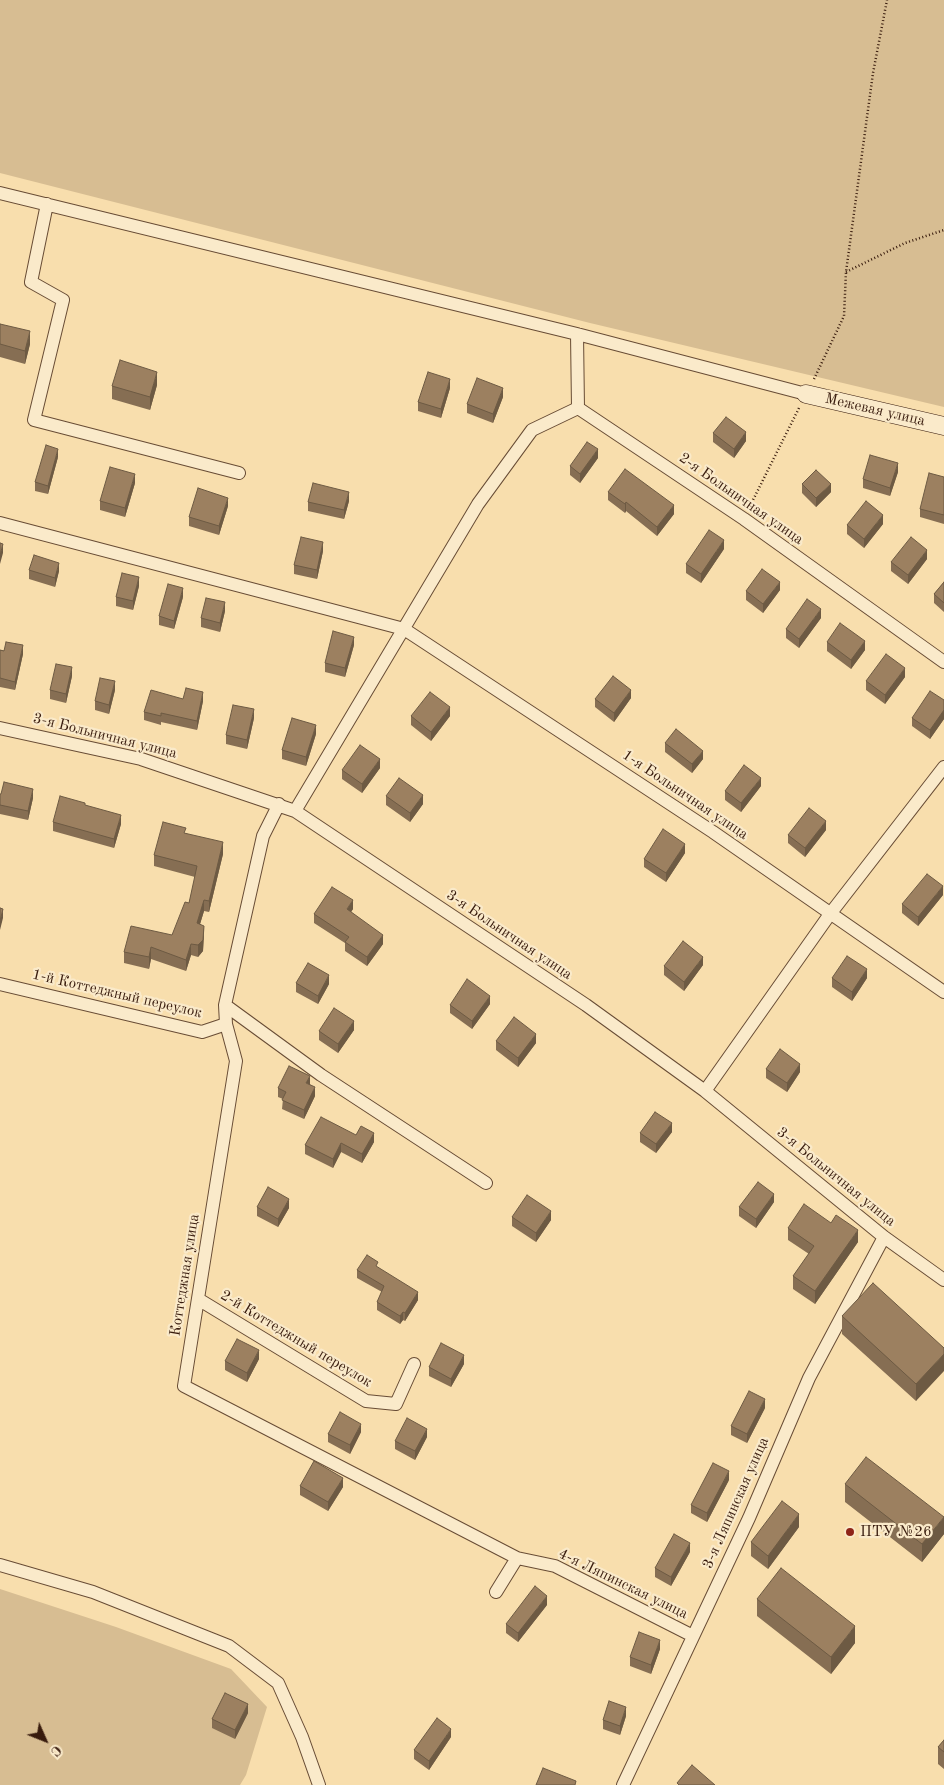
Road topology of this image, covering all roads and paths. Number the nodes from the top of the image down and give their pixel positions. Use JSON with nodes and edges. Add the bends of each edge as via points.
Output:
{"nodes":[{"id":1,"x":887,"y":0,"type":"edge"},
{"id":2,"x":0,"y":193,"type":"edge"},
{"id":3,"x":47,"y":204,"type":"junction"},
{"id":4,"x":944,"y":230,"type":"edge"},
{"id":5,"x":846,"y":272,"type":"junction"},
{"id":6,"x":577,"y":334,"type":"junction"},
{"id":7,"x":806,"y":394,"type":"junction"},
{"id":8,"x":578,"y":408,"type":"junction"},
{"id":9,"x":944,"y":426,"type":"edge"},
{"id":10,"x":239,"y":473,"type":"dead end"},
{"id":11,"x":744,"y":519,"type":"junction"},
{"id":12,"x":0,"y":523,"type":"edge"},
{"id":13,"x":404,"y":629,"type":"junction"},
{"id":14,"x":944,"y":662,"type":"edge"},
{"id":15,"x":0,"y":728,"type":"edge"},
{"id":16,"x":944,"y":767,"type":"edge"},
{"id":17,"x":279,"y":804,"type":"junction"},
{"id":18,"x":295,"y":812,"type":"junction"},
{"id":19,"x":830,"y":914,"type":"junction"},
{"id":20,"x":0,"y":984,"type":"edge"},
{"id":21,"x":944,"y":992,"type":"edge"},
{"id":22,"x":225,"y":1005,"type":"junction"},
{"id":23,"x":226,"y":1024,"type":"junction"},
{"id":24,"x":705,"y":1092,"type":"junction"},
{"id":25,"x":486,"y":1183,"type":"dead end"},
{"id":26,"x":884,"y":1237,"type":"junction"},
{"id":27,"x":944,"y":1280,"type":"edge"},
{"id":28,"x":198,"y":1300,"type":"junction"},
{"id":29,"x":414,"y":1364,"type":"dead end"},
{"id":30,"x":517,"y":1558,"type":"junction"},
{"id":31,"x":0,"y":1565,"type":"edge"},
{"id":32,"x":496,"y":1592,"type":"dead end"},
{"id":33,"x":693,"y":1636,"type":"junction"},
{"id":34,"x":319,"y":1785,"type":"edge"},
{"id":35,"x":623,"y":1785,"type":"edge"}],
"edges":[{"from":1,"to":5,"type":"path"},
{"from":2,"to":3,"type":"street"},
{"from":3,"to":6,"type":"street"},
{"from":3,"to":10,"type":"street","via":[[31,282],[63,300],[34,420]]},
{"from":4,"to":5,"type":"path","via":[[905,243]]},
{"from":5,"to":7,"type":"path","via":[[844,316]]},
{"from":6,"to":7,"type":"street"},
{"from":6,"to":8,"type":"street"},
{"from":7,"to":9,"type":"street","name":"Межевая улица"},
{"from":7,"to":11,"type":"path"},
{"from":8,"to":11,"type":"street","name":"2-я Больничная улица"},
{"from":8,"to":13,"type":"street","via":[[532,430],[478,504]]},
{"from":11,"to":14,"type":"street","name":"2-я Больничная улица"},
{"from":12,"to":13,"type":"street","name":"1-я Больничная улица"},
{"from":13,"to":18,"type":"street"},
{"from":13,"to":19,"type":"street","name":"1-я Больничная улица","via":[[713,832]]},
{"from":15,"to":17,"type":"street","name":"3-я Больничная улица","via":[[141,758]]},
{"from":16,"to":19,"type":"street"},
{"from":17,"to":18,"type":"street","name":"3-я Больничная улица"},
{"from":17,"to":22,"type":"street","name":"Коттеджная улица","via":[[263,836]]},
{"from":18,"to":24,"type":"street","name":"3-я Больничная улица","via":[[586,1005]]},
{"from":19,"to":21,"type":"street","name":"1-я Больничная улица"},
{"from":19,"to":24,"type":"street"},
{"from":20,"to":23,"type":"street","name":"1-й Коттеджный переулок","via":[[202,1032]]},
{"from":22,"to":23,"type":"street","name":"Коттеджная улица"},
{"from":22,"to":25,"type":"street","via":[[321,1075]]},
{"from":23,"to":28,"type":"street","name":"Коттеджная улица","via":[[236,1061]]},
{"from":24,"to":26,"type":"street","name":"3-я Больничная улица"},
{"from":26,"to":27,"type":"street","name":"3-я Больничная улица"},
{"from":26,"to":33,"type":"street","name":"3-я Ляпинская улица","via":[[809,1378],[749,1518]]},
{"from":28,"to":29,"type":"street","name":"2-й Коттеджный переулок","via":[[366,1401],[396,1404]]},
{"from":28,"to":30,"type":"street","name":"Коттеджная улица","via":[[184,1386]]},
{"from":30,"to":32,"type":"street"},
{"from":30,"to":33,"type":"street","name":"4-я Ляпинская улица","via":[[555,1566]]},
{"from":31,"to":34,"type":"street","via":[[93,1592],[228,1646],[278,1683]]},
{"from":33,"to":35,"type":"street","name":"3-я Ляпинская улица"}]}
